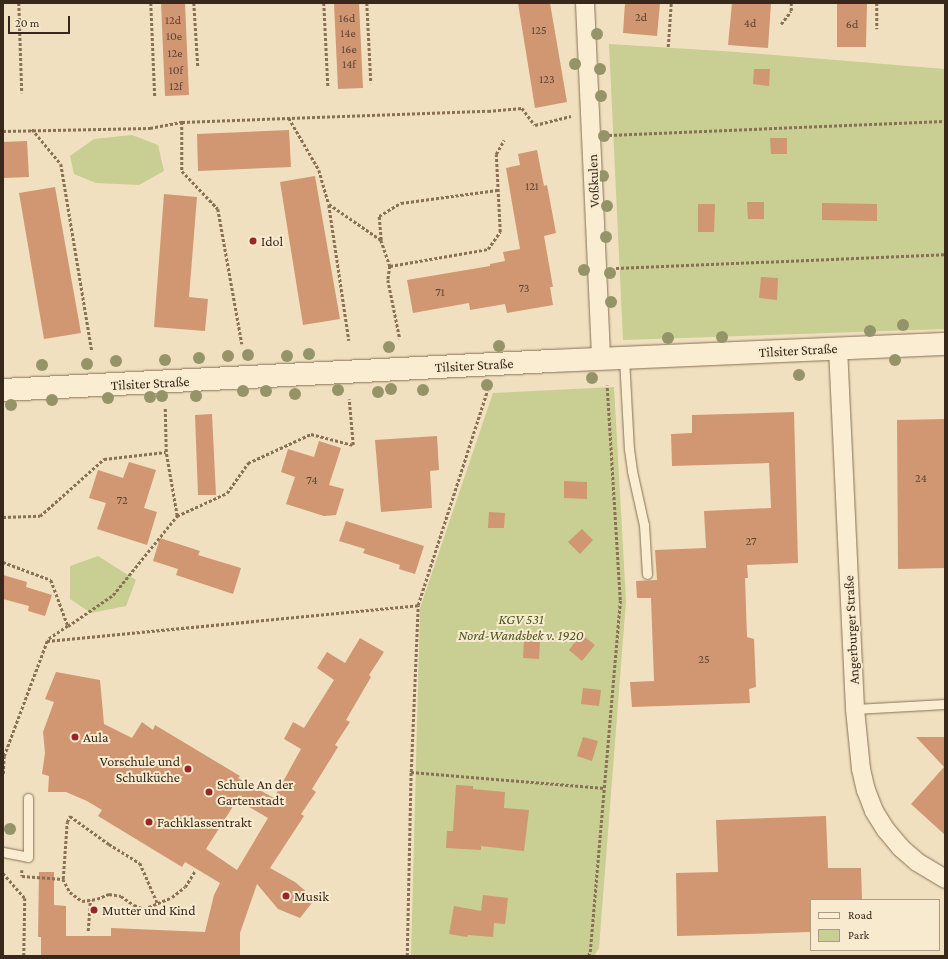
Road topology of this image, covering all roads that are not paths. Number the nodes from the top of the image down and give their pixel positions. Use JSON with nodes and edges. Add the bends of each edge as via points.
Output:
{"nodes":[{"id":1,"x":585,"y":3,"type":"edge"},
{"id":2,"x":945,"y":344,"type":"edge"},
{"id":3,"x":838,"y":348,"type":"junction"},
{"id":4,"x":601,"y":358,"type":"junction"},
{"id":5,"x":624,"y":358,"type":"junction"},
{"id":6,"x":3,"y":390,"type":"edge"},
{"id":7,"x":647,"y":574,"type":"dead end"},
{"id":8,"x":945,"y":704,"type":"edge"},
{"id":9,"x":855,"y":709,"type":"junction"},
{"id":10,"x":28,"y":798,"type":"dead end"},
{"id":11,"x":3,"y":852,"type":"edge"},
{"id":12,"x":945,"y":879,"type":"edge"}],
"edges":[{"from":1,"to":4,"type":"street","name":"Voßkulen"},
{"from":2,"to":3,"type":"street","name":"Tilsiter Straße"},
{"from":3,"to":5,"type":"street","name":"Tilsiter Straße"},
{"from":3,"to":9,"type":"street","name":"Angerburger Straße"},
{"from":4,"to":5,"type":"street","name":"Tilsiter Straße"},
{"from":4,"to":6,"type":"street","name":"Tilsiter Straße"},
{"from":5,"to":7,"type":"lane","via":[[629,449],[644,525]]},
{"from":8,"to":9,"type":"lane"},
{"from":9,"to":12,"type":"street","name":"Angerburger Straße","via":[[861,769],[874,811],[901,848],[917,862]]},
{"from":10,"to":11,"type":"lane","via":[[28,857]]}]}
